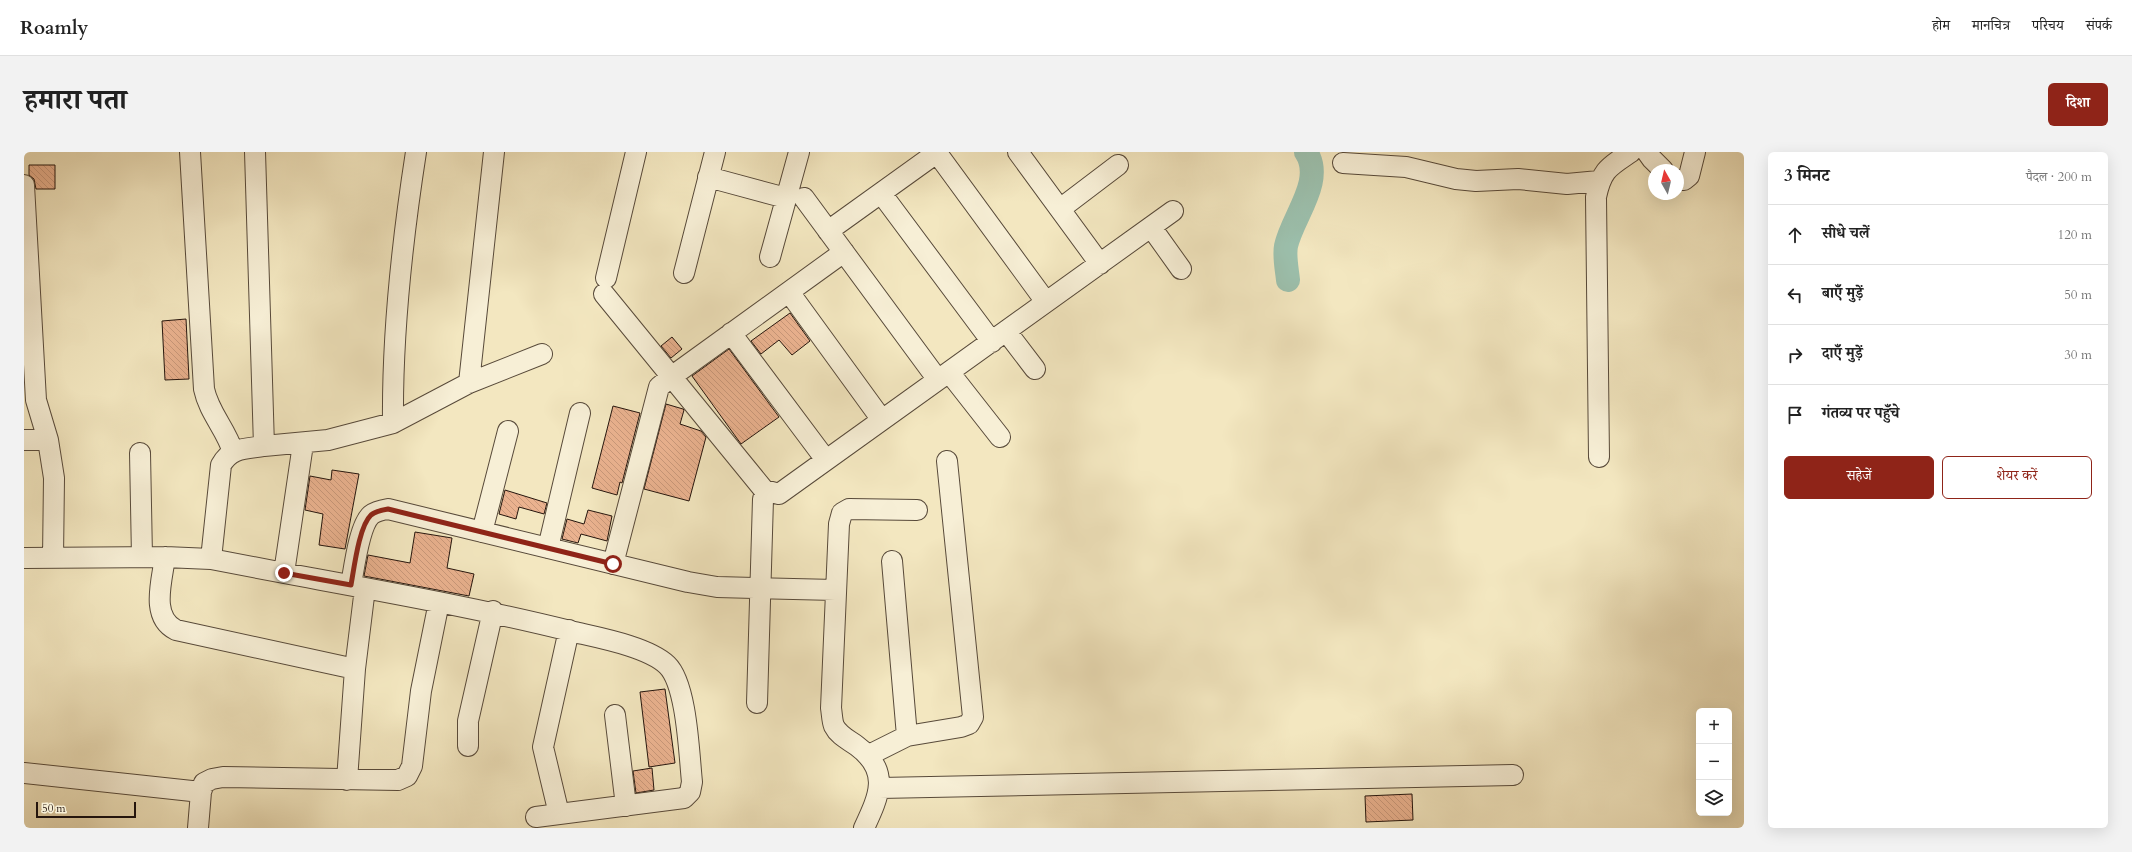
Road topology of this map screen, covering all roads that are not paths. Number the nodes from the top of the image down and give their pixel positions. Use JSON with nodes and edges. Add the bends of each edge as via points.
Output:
{"nodes":[{"id":1,"x":190,"y":152,"type":"edge"},
{"id":2,"x":255,"y":152,"type":"edge"},
{"id":3,"x":416,"y":152,"type":"edge"},
{"id":4,"x":494,"y":152,"type":"edge"},
{"id":5,"x":636,"y":152,"type":"edge"},
{"id":6,"x":715,"y":152,"type":"edge"},
{"id":7,"x":799,"y":152,"type":"edge"},
{"id":8,"x":1018,"y":152,"type":"edge"},
{"id":9,"x":1631,"y":152,"type":"edge"},
{"id":10,"x":1648,"y":152,"type":"edge"},
{"id":11,"x":1695,"y":152,"type":"edge"},
{"id":12,"x":938,"y":153,"type":"edge"},
{"id":13,"x":1343,"y":163,"type":"dead end"},
{"id":14,"x":1657,"y":164,"type":"edge"},
{"id":15,"x":1118,"y":165,"type":"dead end"},
{"id":16,"x":708,"y":177,"type":"junction"},
{"id":17,"x":1684,"y":180,"type":"edge"},
{"id":18,"x":1599,"y":181,"type":"junction"},
{"id":19,"x":24,"y":184,"type":"edge"},
{"id":20,"x":881,"y":193,"type":"junction"},
{"id":21,"x":795,"y":198,"type":"junction"},
{"id":22,"x":1060,"y":209,"type":"junction"},
{"id":23,"x":1173,"y":211,"type":"dead end"},
{"id":24,"x":1151,"y":227,"type":"junction"},
{"id":25,"x":828,"y":231,"type":"junction"},
{"id":26,"x":844,"y":252,"type":"junction"},
{"id":27,"x":770,"y":257,"type":"dead end"},
{"id":28,"x":1100,"y":264,"type":"junction"},
{"id":29,"x":1181,"y":269,"type":"dead end"},
{"id":30,"x":684,"y":273,"type":"dead end"},
{"id":31,"x":789,"y":292,"type":"junction"},
{"id":32,"x":1046,"y":302,"type":"junction"},
{"id":33,"x":731,"y":333,"type":"junction"},
{"id":34,"x":999,"y":336,"type":"junction"},
{"id":35,"x":542,"y":354,"type":"dead end"},
{"id":36,"x":1035,"y":369,"type":"dead end"},
{"id":37,"x":944,"y":376,"type":"junction"},
{"id":38,"x":671,"y":377,"type":"junction"},
{"id":39,"x":469,"y":383,"type":"junction"},
{"id":40,"x":580,"y":413,"type":"dead end"},
{"id":41,"x":882,"y":420,"type":"junction"},
{"id":42,"x":393,"y":422,"type":"junction"},
{"id":43,"x":508,"y":431,"type":"dead end"},
{"id":44,"x":1000,"y":438,"type":"dead end"},
{"id":45,"x":24,"y":440,"type":"edge"},
{"id":46,"x":48,"y":440,"type":"junction"},
{"id":47,"x":303,"y":444,"type":"junction"},
{"id":48,"x":264,"y":446,"type":"junction"},
{"id":49,"x":233,"y":452,"type":"junction"},
{"id":50,"x":140,"y":453,"type":"dead end"},
{"id":51,"x":1599,"y":458,"type":"dead end"},
{"id":52,"x":826,"y":460,"type":"junction"},
{"id":53,"x":947,"y":461,"type":"dead end"},
{"id":54,"x":763,"y":499,"type":"dead end"},
{"id":55,"x":917,"y":510,"type":"dead end"},
{"id":56,"x":482,"y":532,"type":"junction"},
{"id":57,"x":548,"y":548,"type":"junction"},
{"id":58,"x":142,"y":557,"type":"junction"},
{"id":59,"x":165,"y":557,"type":"junction"},
{"id":60,"x":24,"y":558,"type":"edge"},
{"id":61,"x":53,"y":558,"type":"junction"},
{"id":62,"x":211,"y":559,"type":"junction"},
{"id":63,"x":892,"y":561,"type":"dead end"},
{"id":64,"x":613,"y":564,"type":"junction"},
{"id":65,"x":284,"y":573,"type":"junction"},
{"id":66,"x":358,"y":587,"type":"junction"},
{"id":67,"x":760,"y":589,"type":"junction"},
{"id":68,"x":836,"y":590,"type":"junction"},
{"id":69,"x":439,"y":602,"type":"junction"},
{"id":70,"x":493,"y":611,"type":"junction"},
{"id":71,"x":569,"y":630,"type":"junction"},
{"id":72,"x":355,"y":669,"type":"junction"},
{"id":73,"x":757,"y":703,"type":"dead end"},
{"id":74,"x":615,"y":715,"type":"dead end"},
{"id":75,"x":907,"y":736,"type":"junction"},
{"id":76,"x":468,"y":746,"type":"dead end"},
{"id":77,"x":869,"y":755,"type":"junction"},
{"id":78,"x":24,"y":773,"type":"edge"},
{"id":79,"x":1513,"y":775,"type":"dead end"},
{"id":80,"x":347,"y":780,"type":"junction"},
{"id":81,"x":880,"y":788,"type":"junction"},
{"id":82,"x":202,"y":792,"type":"junction"},
{"id":83,"x":626,"y":806,"type":"junction"},
{"id":84,"x":559,"y":814,"type":"junction"},
{"id":85,"x":536,"y":817,"type":"dead end"},
{"id":86,"x":198,"y":828,"type":"edge"},
{"id":87,"x":864,"y":828,"type":"edge"}],
"edges":[{"from":1,"to":49,"type":"street","via":[[204,389],[207,403],[228,436]]},
{"from":2,"to":48,"type":"street"},
{"from":3,"to":42,"type":"street","via":[[398,298],[393,363]]},
{"from":4,"to":39,"type":"street"},
{"from":5,"to":38,"type":"street","via":[[605,286]]},
{"from":6,"to":16,"type":"street"},
{"from":7,"to":21,"type":"street"},
{"from":8,"to":22,"type":"street"},
{"from":9,"to":18,"type":"street","via":[[1608,168]]},
{"from":10,"to":14,"type":"street"},
{"from":11,"to":17,"type":"street","via":[[1689,176]]},
{"from":12,"to":20,"type":"street"},
{"from":12,"to":32,"type":"street"},
{"from":13,"to":18,"type":"street","via":[[1406,167],[1476,181],[1518,179],[1567,184]]},
{"from":15,"to":22,"type":"street"},
{"from":16,"to":21,"type":"street"},
{"from":16,"to":30,"type":"street"},
{"from":18,"to":51,"type":"street","via":[[1596,197]]},
{"from":19,"to":46,"type":"street","via":[[36,400]]},
{"from":20,"to":25,"type":"street"},
{"from":20,"to":34,"type":"street"},
{"from":21,"to":25,"type":"street"},
{"from":21,"to":27,"type":"street"},
{"from":22,"to":28,"type":"street"},
{"from":23,"to":24,"type":"street"},
{"from":24,"to":28,"type":"street"},
{"from":24,"to":29,"type":"street"},
{"from":25,"to":26,"type":"street"},
{"from":26,"to":31,"type":"street"},
{"from":26,"to":37,"type":"street"},
{"from":28,"to":32,"type":"street"},
{"from":31,"to":33,"type":"street"},
{"from":31,"to":41,"type":"street"},
{"from":32,"to":34,"type":"street"},
{"from":33,"to":38,"type":"street"},
{"from":33,"to":52,"type":"street"},
{"from":34,"to":36,"type":"street"},
{"from":34,"to":37,"type":"street"},
{"from":35,"to":39,"type":"street"},
{"from":37,"to":41,"type":"street"},
{"from":37,"to":44,"type":"street"},
{"from":38,"to":52,"type":"street","via":[[764,490],[779,494]]},
{"from":38,"to":64,"type":"street","via":[[659,387]]},
{"from":39,"to":42,"type":"street"},
{"from":40,"to":57,"type":"street"},
{"from":41,"to":52,"type":"street"},
{"from":42,"to":47,"type":"street","via":[[328,440]]},
{"from":43,"to":56,"type":"street"},
{"from":45,"to":46,"type":"street"},
{"from":46,"to":61,"type":"street","via":[[54,478]]},
{"from":47,"to":48,"type":"street"},
{"from":47,"to":65,"type":"street"},
{"from":48,"to":49,"type":"street"},
{"from":49,"to":62,"type":"street","via":[[221,465]]},
{"from":50,"to":58,"type":"street"},
{"from":53,"to":75,"type":"street","via":[[973,717],[969,724],[961,727]]},
{"from":54,"to":67,"type":"street"},
{"from":55,"to":68,"type":"street","via":[[849,508],[842,513],[839,524]]},
{"from":56,"to":57,"type":"street"},
{"from":56,"to":66,"type":"street","via":[[388,509],[380,510],[370,515],[364,524]]},
{"from":57,"to":64,"type":"street"},
{"from":58,"to":59,"type":"street"},
{"from":58,"to":61,"type":"street"},
{"from":59,"to":62,"type":"street"},
{"from":59,"to":72,"type":"street","via":[[160,611],[170,627]]},
{"from":60,"to":61,"type":"street"},
{"from":62,"to":65,"type":"street"},
{"from":63,"to":75,"type":"street"},
{"from":64,"to":67,"type":"street","via":[[703,585]]},
{"from":65,"to":66,"type":"street"},
{"from":66,"to":69,"type":"street"},
{"from":66,"to":72,"type":"street"},
{"from":67,"to":68,"type":"street"},
{"from":67,"to":73,"type":"street"},
{"from":68,"to":77,"type":"street","via":[[831,708],[834,725],[839,734]]},
{"from":69,"to":70,"type":"street"},
{"from":69,"to":80,"type":"street","via":[[421,691],[412,766],[407,776],[398,780]]},
{"from":70,"to":71,"type":"street"},
{"from":70,"to":76,"type":"street","via":[[470,713]]},
{"from":71,"to":83,"type":"street","via":[[623,644],[653,656],[668,665],[678,681],[692,782],[690,792],[684,798]]},
{"from":71,"to":84,"type":"street","via":[[543,747]]},
{"from":72,"to":80,"type":"street"},
{"from":74,"to":83,"type":"street"},
{"from":75,"to":77,"type":"street"},
{"from":77,"to":81,"type":"street","via":[[878,770]]},
{"from":78,"to":82,"type":"street"},
{"from":79,"to":81,"type":"street"},
{"from":80,"to":82,"type":"street","via":[[223,777],[204,783]]},
{"from":81,"to":87,"type":"street"},
{"from":82,"to":86,"type":"street"},
{"from":83,"to":84,"type":"street"},
{"from":84,"to":85,"type":"street"}]}
